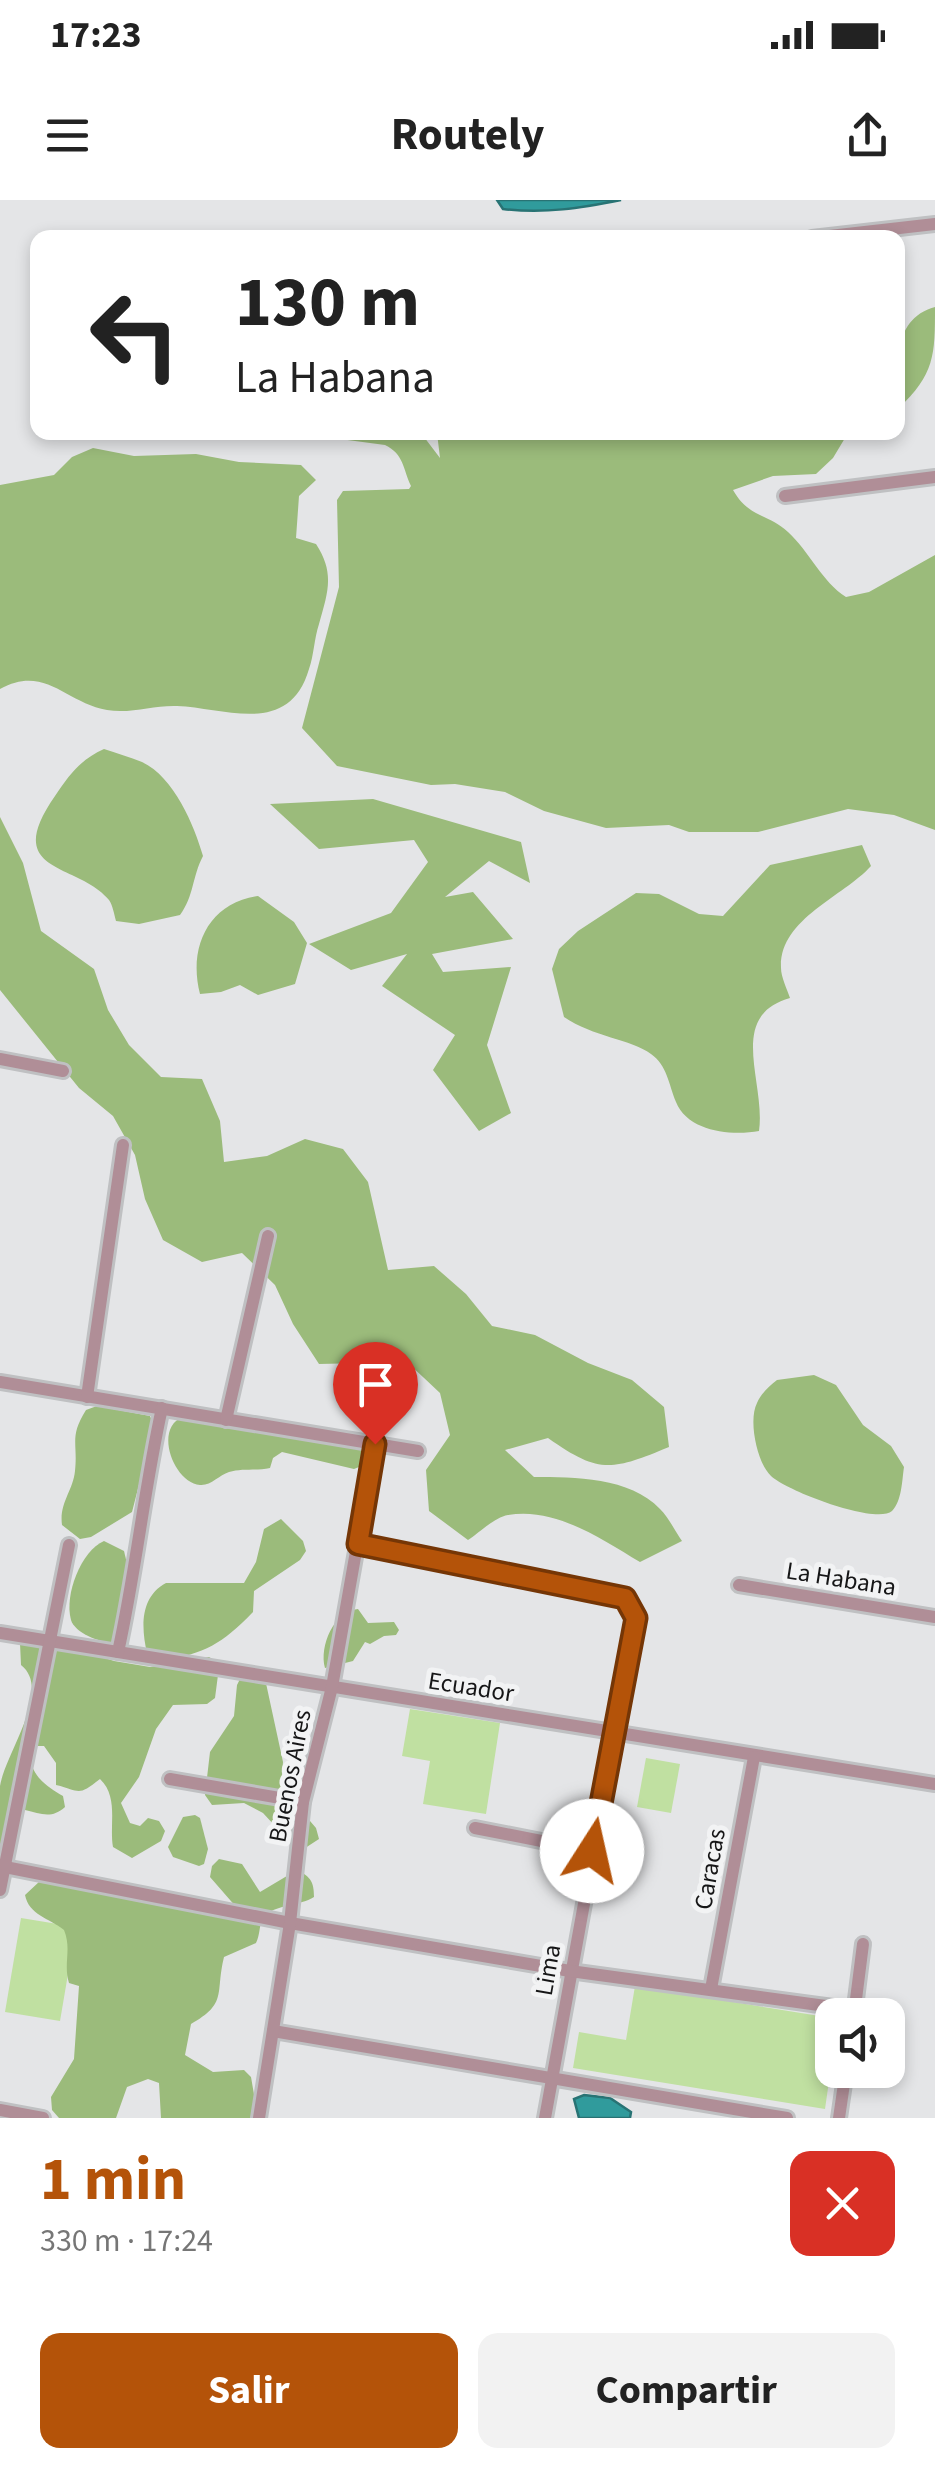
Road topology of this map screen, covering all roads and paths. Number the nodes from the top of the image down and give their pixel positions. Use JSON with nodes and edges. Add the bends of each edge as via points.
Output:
{"nodes":[{"id":1,"x":935,"y":224,"type":"edge"},
{"id":2,"x":882,"y":230,"type":"edge"},
{"id":3,"x":935,"y":476,"type":"edge"},
{"id":4,"x":785,"y":496,"type":"dead end"},
{"id":5,"x":0,"y":1060,"type":"edge"},
{"id":6,"x":63,"y":1071,"type":"dead end"},
{"id":7,"x":123,"y":1145,"type":"dead end"},
{"id":8,"x":268,"y":1236,"type":"dead end"},
{"id":9,"x":0,"y":1382,"type":"edge"},
{"id":10,"x":88,"y":1396,"type":"junction"},
{"id":11,"x":162,"y":1408,"type":"junction"},
{"id":12,"x":226,"y":1420,"type":"junction"},
{"id":13,"x":375,"y":1444,"type":"junction"},
{"id":14,"x":418,"y":1451,"type":"dead end"},
{"id":15,"x":358,"y":1544,"type":"junction"},
{"id":16,"x":69,"y":1545,"type":"dead end"},
{"id":17,"x":740,"y":1585,"type":"dead end"},
{"id":18,"x":935,"y":1617,"type":"edge"},
{"id":19,"x":0,"y":1633,"type":"edge"},
{"id":20,"x":52,"y":1641,"type":"junction"},
{"id":21,"x":118,"y":1652,"type":"junction"},
{"id":22,"x":332,"y":1687,"type":"junction"},
{"id":23,"x":614,"y":1733,"type":"junction"},
{"id":24,"x":754,"y":1757,"type":"junction"},
{"id":25,"x":170,"y":1779,"type":"dead end"},
{"id":26,"x":935,"y":1784,"type":"edge"},
{"id":27,"x":303,"y":1802,"type":"junction"},
{"id":28,"x":475,"y":1828,"type":"dead end"},
{"id":29,"x":592,"y":1851,"type":"junction"},
{"id":30,"x":5,"y":1867,"type":"junction"},
{"id":31,"x":0,"y":1890,"type":"edge"},
{"id":32,"x":290,"y":1923,"type":"junction"},
{"id":33,"x":863,"y":1944,"type":"dead end"},
{"id":34,"x":570,"y":1972,"type":"junction"},
{"id":35,"x":712,"y":1989,"type":"junction"},
{"id":36,"x":857,"y":1998,"type":"edge"},
{"id":37,"x":815,"y":2006,"type":"edge"},
{"id":38,"x":273,"y":2031,"type":"junction"},
{"id":39,"x":552,"y":2077,"type":"junction"},
{"id":40,"x":843,"y":2088,"type":"edge"},
{"id":41,"x":0,"y":2110,"type":"edge"},
{"id":42,"x":44,"y":2118,"type":"edge"},
{"id":43,"x":258,"y":2118,"type":"edge"},
{"id":44,"x":544,"y":2118,"type":"edge"},
{"id":45,"x":787,"y":2118,"type":"edge"},
{"id":46,"x":839,"y":2118,"type":"edge"}],
"edges":[{"from":1,"to":2,"type":"street"},
{"from":3,"to":4,"type":"street"},
{"from":5,"to":6,"type":"street"},
{"from":7,"to":10,"type":"street"},
{"from":8,"to":12,"type":"street"},
{"from":9,"to":10,"type":"street"},
{"from":10,"to":11,"type":"street"},
{"from":11,"to":12,"type":"street"},
{"from":11,"to":21,"type":"street"},
{"from":12,"to":13,"type":"street"},
{"from":13,"to":14,"type":"street"},
{"from":13,"to":15,"type":"street","name":"Buenos Aires"},
{"from":15,"to":22,"type":"street","name":"Buenos Aires"},
{"from":15,"to":23,"type":"street","name":"Lima","via":[[625,1598],[636,1618]]},
{"from":16,"to":20,"type":"street"},
{"from":17,"to":18,"type":"street","name":"La Habana"},
{"from":19,"to":20,"type":"street","name":"Ecuador"},
{"from":20,"to":21,"type":"street","name":"Ecuador"},
{"from":20,"to":30,"type":"street"},
{"from":21,"to":22,"type":"street","name":"Ecuador"},
{"from":22,"to":23,"type":"street","name":"Ecuador"},
{"from":22,"to":27,"type":"street","name":"Buenos Aires"},
{"from":23,"to":24,"type":"street","name":"Ecuador"},
{"from":23,"to":29,"type":"street","name":"Lima"},
{"from":24,"to":26,"type":"street","name":"Ecuador"},
{"from":24,"to":35,"type":"street","name":"Caracas"},
{"from":25,"to":27,"type":"street"},
{"from":27,"to":32,"type":"street","name":"Buenos Aires"},
{"from":28,"to":29,"type":"street"},
{"from":29,"to":34,"type":"street","name":"Lima"},
{"from":30,"to":31,"type":"street"},
{"from":30,"to":32,"type":"street"},
{"from":32,"to":34,"type":"street"},
{"from":32,"to":38,"type":"street","name":"Buenos Aires"},
{"from":33,"to":36,"type":"street"},
{"from":34,"to":35,"type":"street"},
{"from":34,"to":39,"type":"street","name":"Lima"},
{"from":35,"to":37,"type":"street"},
{"from":38,"to":39,"type":"street"},
{"from":38,"to":43,"type":"street","name":"Buenos Aires"},
{"from":39,"to":44,"type":"street","name":"Lima"},
{"from":39,"to":45,"type":"street"},
{"from":40,"to":46,"type":"street"},
{"from":41,"to":42,"type":"street"}]}
